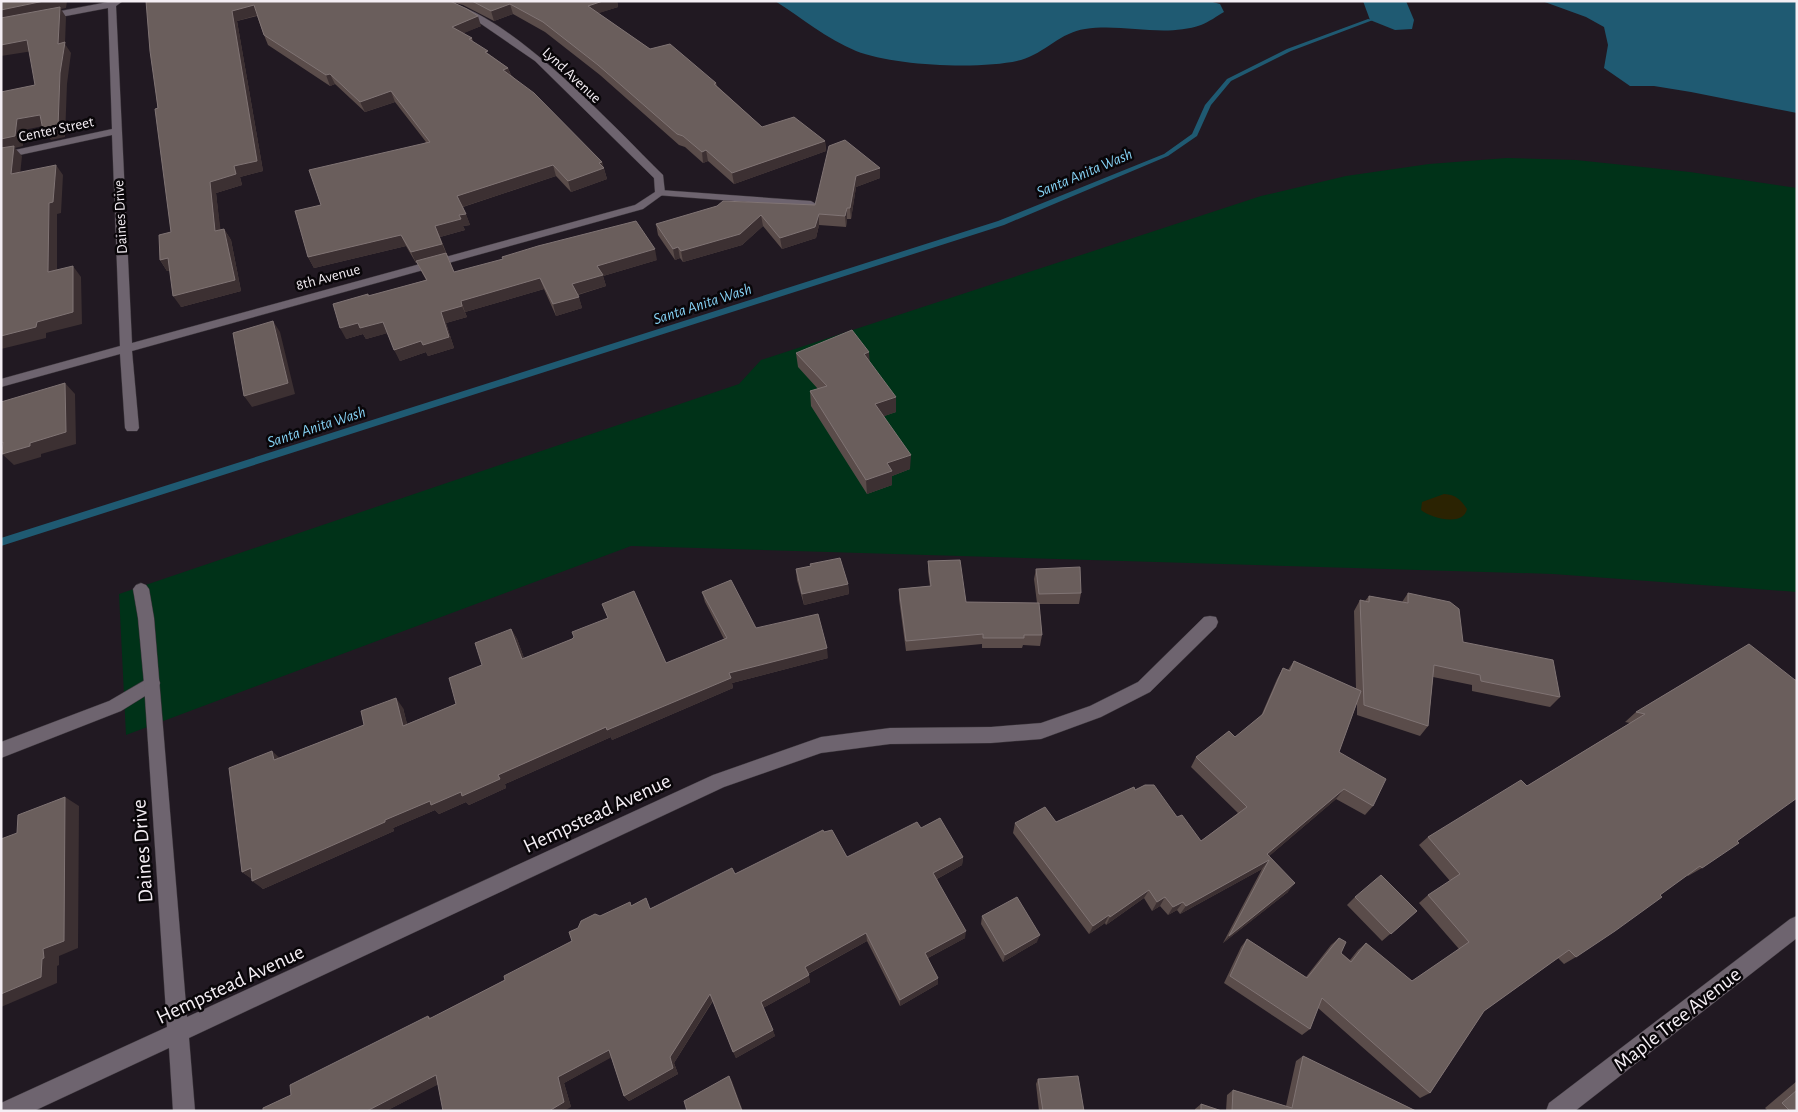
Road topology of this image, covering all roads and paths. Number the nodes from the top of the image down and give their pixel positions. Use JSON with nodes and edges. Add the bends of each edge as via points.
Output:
{"nodes":[{"id":1,"x":440,"y":1,"type":"edge"},
{"id":2,"x":116,"y":3,"type":"edge"},
{"id":3,"x":38,"y":18,"type":"edge"},
{"id":4,"x":116,"y":131,"type":"junction"},
{"id":5,"x":1,"y":156,"type":"edge"},
{"id":6,"x":660,"y":193,"type":"junction"},
{"id":7,"x":811,"y":204,"type":"edge"},
{"id":8,"x":126,"y":348,"type":"junction"},
{"id":9,"x":1,"y":383,"type":"edge"},
{"id":10,"x":132,"y":428,"type":"dead end"},
{"id":11,"x":141,"y":589,"type":"dead end"},
{"id":12,"x":1210,"y":622,"type":"dead end"},
{"id":13,"x":152,"y":683,"type":"junction"},
{"id":14,"x":1,"y":750,"type":"edge"},
{"id":15,"x":1797,"y":926,"type":"edge"},
{"id":16,"x":178,"y":1033,"type":"junction"},
{"id":17,"x":9,"y":1111,"type":"edge"},
{"id":18,"x":184,"y":1111,"type":"edge"},
{"id":19,"x":1557,"y":1111,"type":"edge"}],
"edges":[{"from":1,"to":6,"type":"street","name":"Lynd Avenue","via":[[474,15],[538,59],[659,176]]},
{"from":2,"to":3,"type":"street"},
{"from":2,"to":4,"type":"street","name":"Daines Drive"},
{"from":4,"to":5,"type":"street","name":"Center Street"},
{"from":4,"to":8,"type":"street","name":"Daines Drive"},
{"from":6,"to":7,"type":"street"},
{"from":6,"to":8,"type":"street","name":"8th Avenue","via":[[638,206]]},
{"from":8,"to":9,"type":"street","name":"8th Avenue"},
{"from":8,"to":10,"type":"street","name":"Daines Drive"},
{"from":11,"to":13,"type":"street","name":"Daines Drive"},
{"from":12,"to":16,"type":"street","name":"Hempstead Avenue","via":[[1144,687],[1095,712],[1041,731],[890,736],[821,745],[719,781]]},
{"from":13,"to":14,"type":"street","via":[[115,706]]},
{"from":13,"to":16,"type":"street","name":"Daines Drive"},
{"from":15,"to":19,"type":"street","name":"Maple Tree Avenue"},
{"from":16,"to":17,"type":"street","name":"Hempstead Avenue"},
{"from":16,"to":18,"type":"street","name":"Daines Drive"}]}
